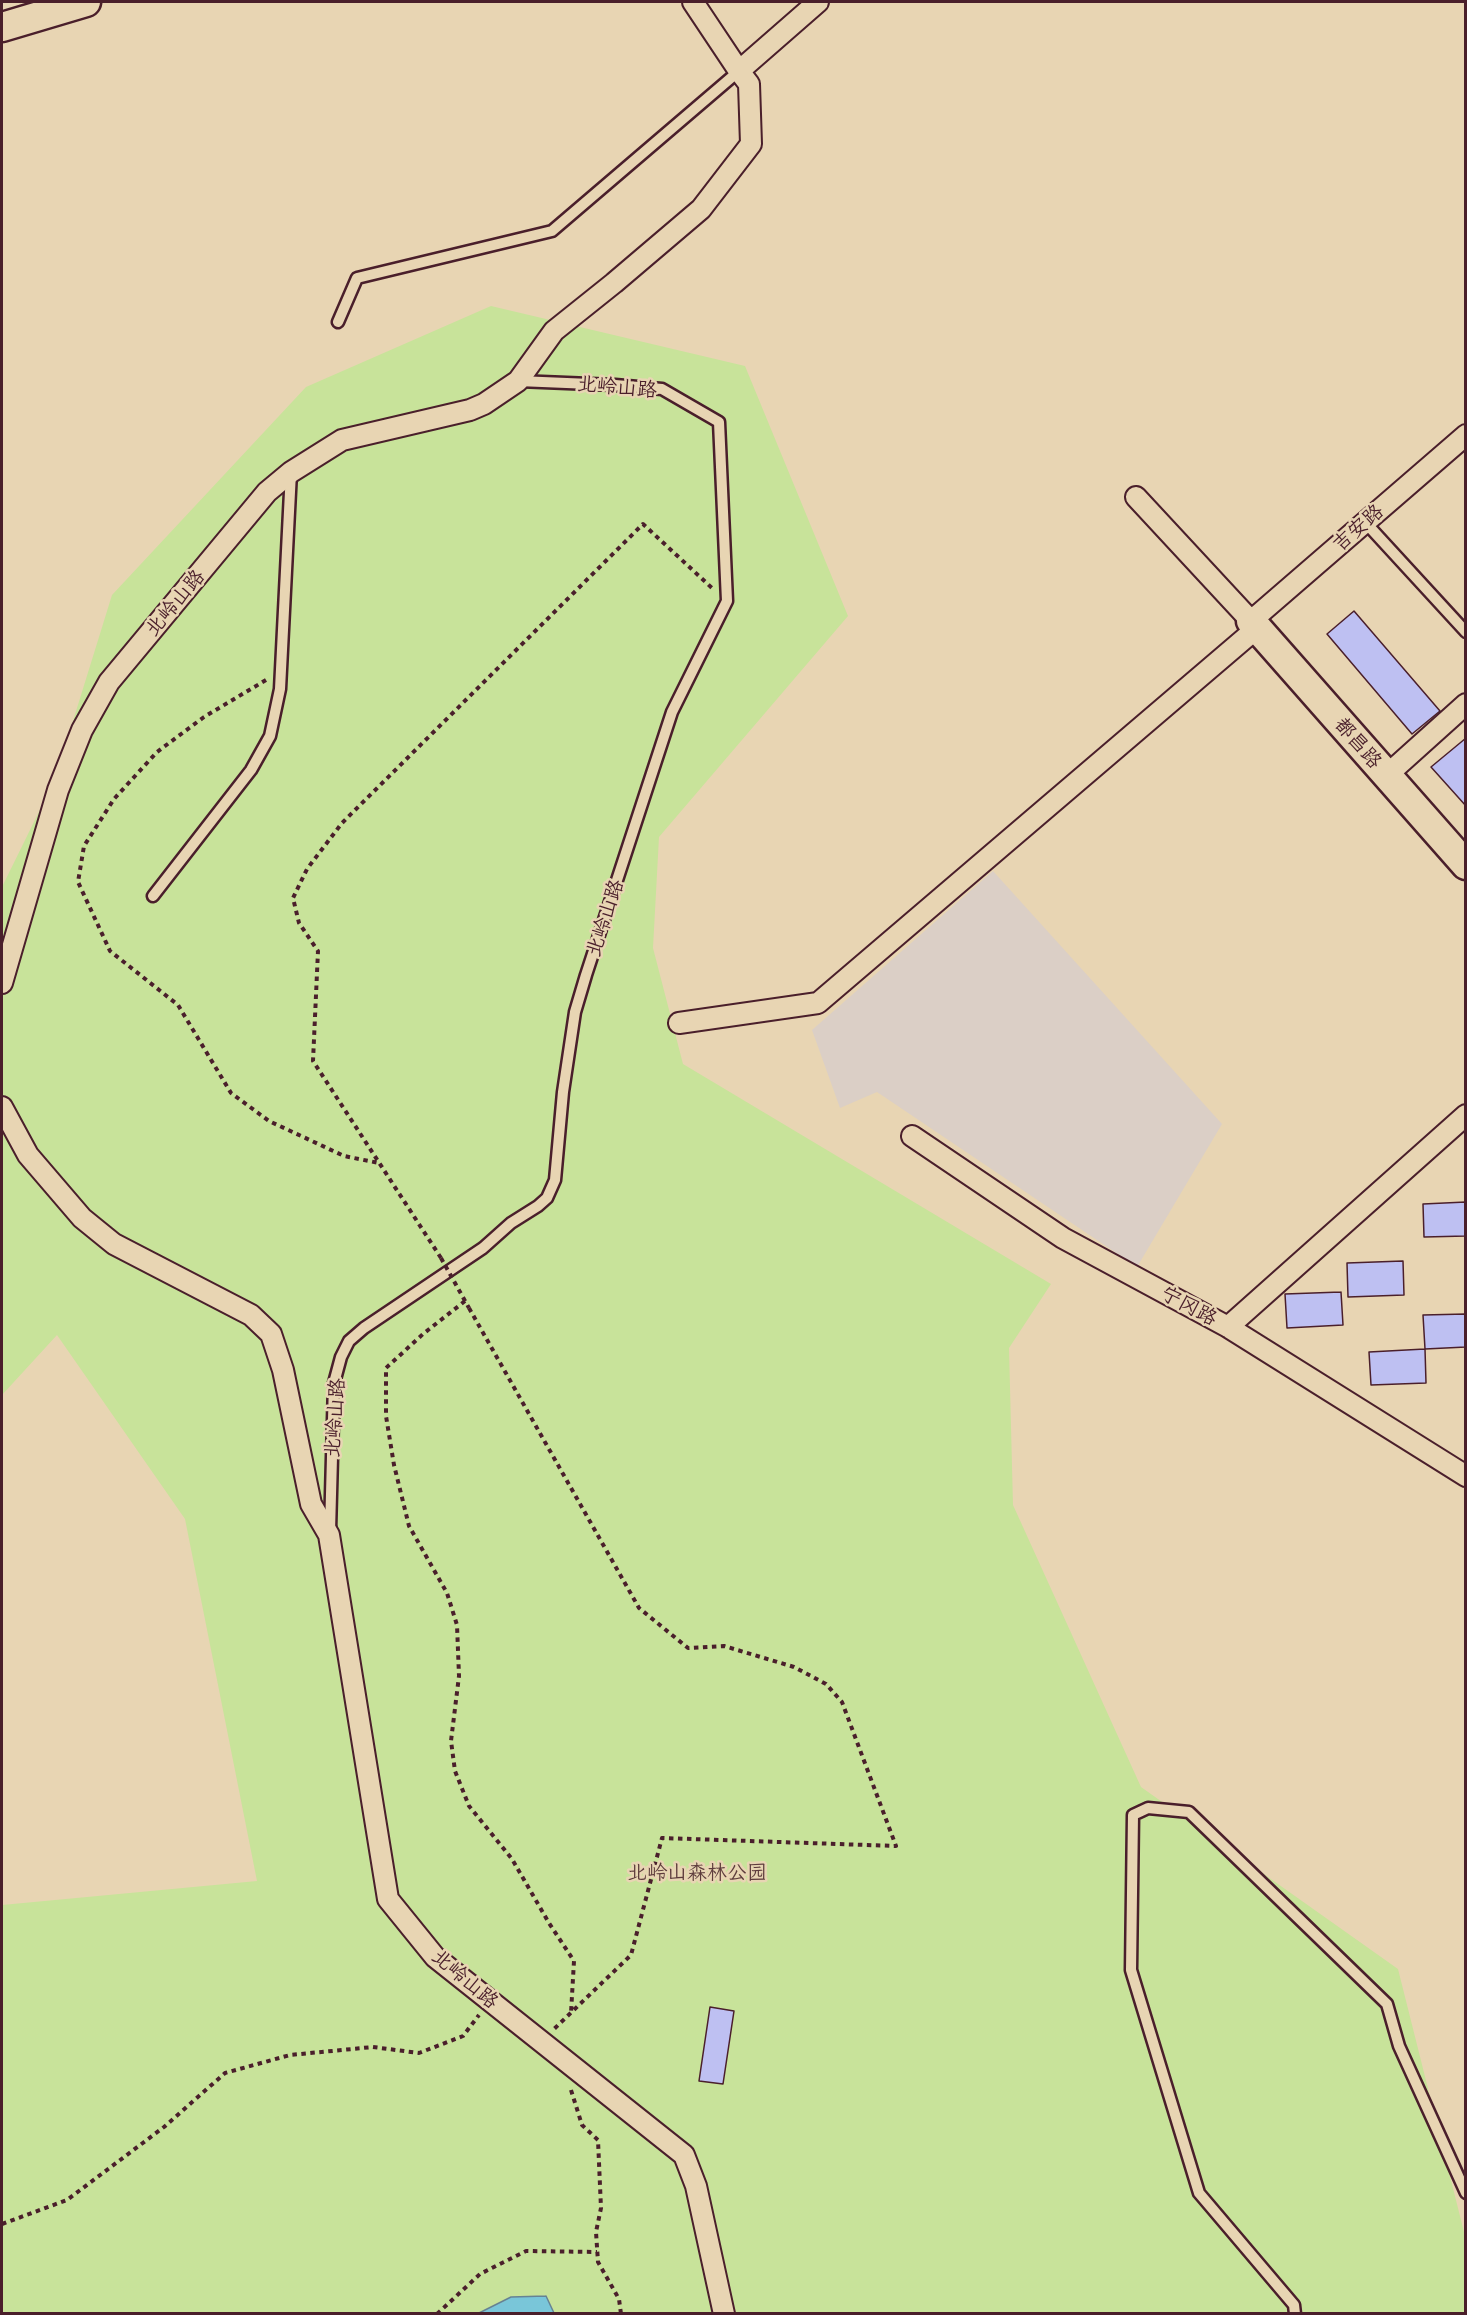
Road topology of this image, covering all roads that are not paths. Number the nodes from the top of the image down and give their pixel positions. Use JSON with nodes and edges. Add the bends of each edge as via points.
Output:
{"nodes":[{"id":1,"x":86,"y":2,"type":"edge"},
{"id":2,"x":693,"y":2,"type":"edge"},
{"id":3,"x":819,"y":2,"type":"edge"},
{"id":4,"x":2,"y":27,"type":"edge"},
{"id":5,"x":739,"y":71,"type":"junction"},
{"id":6,"x":338,"y":322,"type":"dead end"},
{"id":7,"x":518,"y":381,"type":"junction"},
{"id":8,"x":1466,"y":435,"type":"edge"},
{"id":9,"x":291,"y":472,"type":"junction"},
{"id":10,"x":1136,"y":497,"type":"dead end"},
{"id":11,"x":1365,"y":522,"type":"junction"},
{"id":12,"x":1254,"y":624,"type":"junction"},
{"id":13,"x":1466,"y":632,"type":"edge"},
{"id":14,"x":1466,"y":704,"type":"edge"},
{"id":15,"x":1387,"y":775,"type":"junction"},
{"id":16,"x":1466,"y":865,"type":"edge"},
{"id":17,"x":153,"y":896,"type":"dead end"},
{"id":18,"x":2,"y":983,"type":"edge"},
{"id":19,"x":679,"y":1023,"type":"dead end"},
{"id":20,"x":2,"y":1107,"type":"edge"},
{"id":21,"x":1466,"y":1114,"type":"edge"},
{"id":22,"x":912,"y":1136,"type":"dead end"},
{"id":23,"x":1228,"y":1327,"type":"junction"},
{"id":24,"x":1466,"y":1476,"type":"edge"},
{"id":25,"x":329,"y":1535,"type":"junction"},
{"id":26,"x":1466,"y":2193,"type":"edge"},
{"id":27,"x":724,"y":2313,"type":"edge"},
{"id":28,"x":1295,"y":2313,"type":"edge"}],
"edges":[{"from":1,"to":4,"type":"street"},
{"from":2,"to":5,"type":"street","name":"北岭山路"},
{"from":3,"to":5,"type":"street"},
{"from":5,"to":6,"type":"lane","via":[[552,231],[357,278]]},
{"from":5,"to":7,"type":"street","name":"北岭山路","via":[[749,84],[751,144],[701,209],[554,331]]},
{"from":7,"to":9,"type":"street","name":"北岭山路","via":[[470,410],[342,440]]},
{"from":7,"to":25,"type":"lane","name":"北岭山路","via":[[662,389],[719,422],[727,601],[672,712],[585,975],[575,1012],[555,1180],[547,1198],[538,1206],[349,1341],[334,1383]]},
{"from":8,"to":11,"type":"street","name":"吉安路"},
{"from":9,"to":17,"type":"lane","via":[[280,689],[270,736],[251,770]]},
{"from":9,"to":18,"type":"street","name":"北岭山路","via":[[267,492],[110,682],[82,730],[58,790]]},
{"from":10,"to":12,"type":"street"},
{"from":11,"to":12,"type":"street","name":"吉安路"},
{"from":11,"to":13,"type":"lane"},
{"from":12,"to":15,"type":"street","name":"都昌路"},
{"from":12,"to":19,"type":"street","name":"吉安路","via":[[818,1003]]},
{"from":14,"to":15,"type":"street"},
{"from":15,"to":16,"type":"street","name":"都昌路"},
{"from":20,"to":25,"type":"street","name":"北岭山路","via":[[28,1155],[82,1218],[114,1244],[251,1315],[271,1334],[311,1504]]},
{"from":21,"to":23,"type":"street"},
{"from":22,"to":23,"type":"street","name":"宁冈路","via":[[1063,1238]]},
{"from":23,"to":24,"type":"street","name":"宁冈路"},
{"from":25,"to":27,"type":"street","name":"北岭山路","via":[[388,1899],[435,1957],[684,2155],[696,2186]]},
{"from":26,"to":28,"type":"lane","via":[[1399,2046],[1387,2004],[1189,1812],[1148,1808],[1133,1815],[1131,1970],[1199,2193],[1294,2305]]}]}
